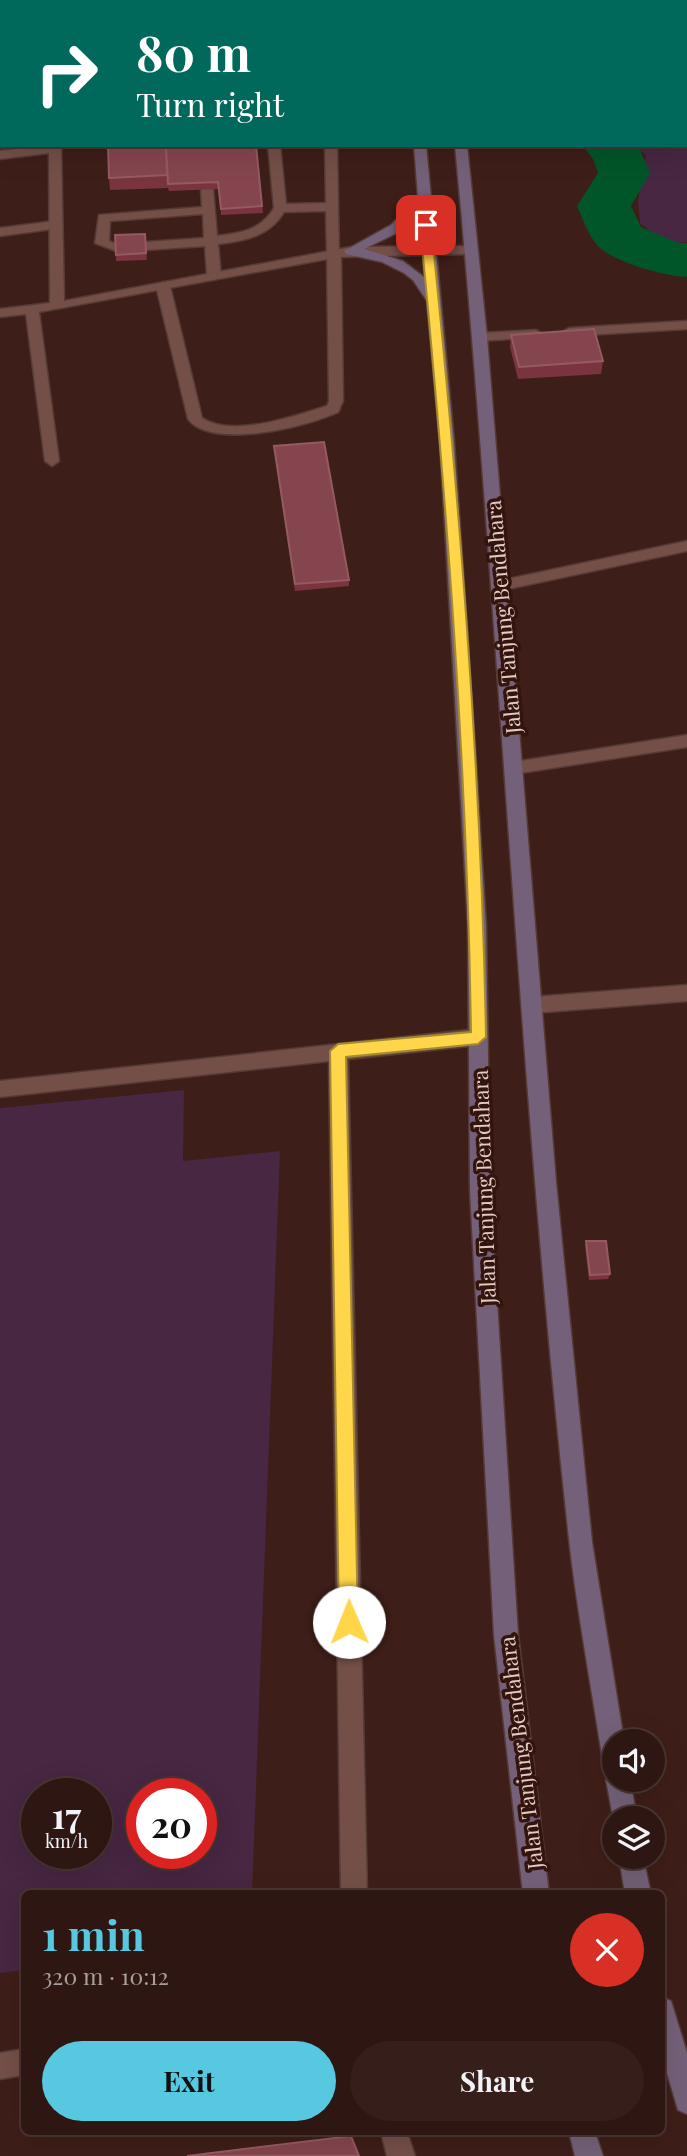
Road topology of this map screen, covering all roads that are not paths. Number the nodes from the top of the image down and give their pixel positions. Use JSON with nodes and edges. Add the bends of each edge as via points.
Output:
{"nodes":[{"id":1,"x":55,"y":147,"type":"edge"},
{"id":2,"x":274,"y":147,"type":"edge"},
{"id":3,"x":331,"y":147,"type":"edge"},
{"id":4,"x":420,"y":147,"type":"edge"},
{"id":5,"x":461,"y":147,"type":"edge"},
{"id":6,"x":0,"y":155,"type":"edge"},
{"id":7,"x":207,"y":190,"type":"edge"},
{"id":8,"x":424,"y":199,"type":"junction"},
{"id":9,"x":332,"y":207,"type":"junction"},
{"id":10,"x":280,"y":208,"type":"junction"},
{"id":11,"x":208,"y":210,"type":"junction"},
{"id":12,"x":55,"y":225,"type":"junction"},
{"id":13,"x":0,"y":232,"type":"edge"},
{"id":14,"x":211,"y":240,"type":"junction"},
{"id":15,"x":146,"y":246,"type":"edge"},
{"id":16,"x":116,"y":247,"type":"edge"},
{"id":17,"x":428,"y":250,"type":"junction"},
{"id":18,"x":470,"y":250,"type":"junction"},
{"id":19,"x":351,"y":251,"type":"junction"},
{"id":20,"x":334,"y":254,"type":"junction"},
{"id":21,"x":214,"y":276,"type":"junction"},
{"id":22,"x":163,"y":286,"type":"junction"},
{"id":23,"x":432,"y":302,"type":"junction"},
{"id":24,"x":57,"y":306,"type":"junction"},
{"id":25,"x":32,"y":310,"type":"junction"},
{"id":26,"x":0,"y":313,"type":"edge"},
{"id":27,"x":687,"y":325,"type":"edge"},
{"id":28,"x":480,"y":337,"type":"junction"},
{"id":29,"x":52,"y":461,"type":"dead end"},
{"id":30,"x":687,"y":546,"type":"edge"},
{"id":31,"x":499,"y":586,"type":"junction"},
{"id":32,"x":687,"y":741,"type":"edge"},
{"id":33,"x":514,"y":768,"type":"junction"},
{"id":34,"x":687,"y":993,"type":"edge"},
{"id":35,"x":533,"y":1005,"type":"junction"},
{"id":36,"x":478,"y":1037,"type":"junction"},
{"id":37,"x":338,"y":1051,"type":"junction"},
{"id":38,"x":0,"y":1089,"type":"edge"},
{"id":39,"x":610,"y":1729,"type":"edge"},
{"id":40,"x":633,"y":1869,"type":"edge"},
{"id":41,"x":354,"y":1890,"type":"edge"},
{"id":42,"x":536,"y":1890,"type":"edge"},
{"id":43,"x":637,"y":1890,"type":"edge"},
{"id":44,"x":665,"y":2021,"type":"edge"},
{"id":45,"x":21,"y":2062,"type":"edge"},
{"id":46,"x":0,"y":2066,"type":"edge"},
{"id":47,"x":687,"y":2101,"type":"edge"},
{"id":48,"x":395,"y":2135,"type":"edge"},
{"id":49,"x":583,"y":2135,"type":"edge"},
{"id":50,"x":401,"y":2156,"type":"edge"},
{"id":51,"x":589,"y":2156,"type":"edge"}],
"edges":[{"from":1,"to":6,"type":"street"},
{"from":1,"to":12,"type":"street"},
{"from":2,"to":10,"type":"street"},
{"from":3,"to":9,"type":"street"},
{"from":4,"to":8,"type":"main road","name":"Jalan Tanjung Bendahara"},
{"from":5,"to":18,"type":"main road","name":"Jalan Tanjung Bendahara"},
{"from":7,"to":11,"type":"street"},
{"from":8,"to":17,"type":"main road","name":"Jalan Tanjung Bendahara"},
{"from":8,"to":19,"type":"main road","via":[[396,228]]},
{"from":9,"to":10,"type":"street"},
{"from":9,"to":20,"type":"street"},
{"from":10,"to":14,"type":"street","via":[[259,230]]},
{"from":11,"to":14,"type":"street"},
{"from":11,"to":16,"type":"street","via":[[104,218],[102,243]]},
{"from":12,"to":13,"type":"street"},
{"from":12,"to":24,"type":"street"},
{"from":14,"to":15,"type":"street"},
{"from":14,"to":21,"type":"street"},
{"from":17,"to":18,"type":"street"},
{"from":17,"to":19,"type":"street"},
{"from":17,"to":23,"type":"main road","name":"Jalan Tanjung Bendahara"},
{"from":18,"to":28,"type":"main road","name":"Jalan Tanjung Bendahara"},
{"from":19,"to":20,"type":"street"},
{"from":19,"to":23,"type":"main road","via":[[406,268],[424,284]]},
{"from":20,"to":21,"type":"street"},
{"from":20,"to":22,"type":"street","via":[[335,401],[333,409],[314,418],[228,430],[195,419]]},
{"from":21,"to":22,"type":"street"},
{"from":22,"to":24,"type":"street"},
{"from":23,"to":36,"type":"main road","name":"Jalan Tanjung Bendahara","via":[[447,441],[467,749]]},
{"from":24,"to":25,"type":"street"},
{"from":25,"to":26,"type":"street"},
{"from":25,"to":29,"type":"street"},
{"from":27,"to":28,"type":"street"},
{"from":28,"to":31,"type":"main road","name":"Jalan Tanjung Bendahara"},
{"from":30,"to":31,"type":"street"},
{"from":31,"to":33,"type":"main road","name":"Jalan Tanjung Bendahara"},
{"from":32,"to":33,"type":"street"},
{"from":33,"to":35,"type":"main road","name":"Jalan Tanjung Bendahara"},
{"from":34,"to":35,"type":"street"},
{"from":35,"to":39,"type":"main road","name":"Jalan Tanjung Bendahara","via":[[581,1542]]},
{"from":36,"to":37,"type":"street"},
{"from":36,"to":42,"type":"main road","name":"Jalan Tanjung Bendahara","via":[[480,1190],[506,1635]]},
{"from":37,"to":38,"type":"street"},
{"from":37,"to":41,"type":"street"},
{"from":40,"to":43,"type":"main road"},
{"from":44,"to":47,"type":"main road"},
{"from":45,"to":46,"type":"street"},
{"from":48,"to":50,"type":"street"},
{"from":49,"to":51,"type":"main road"}]}
